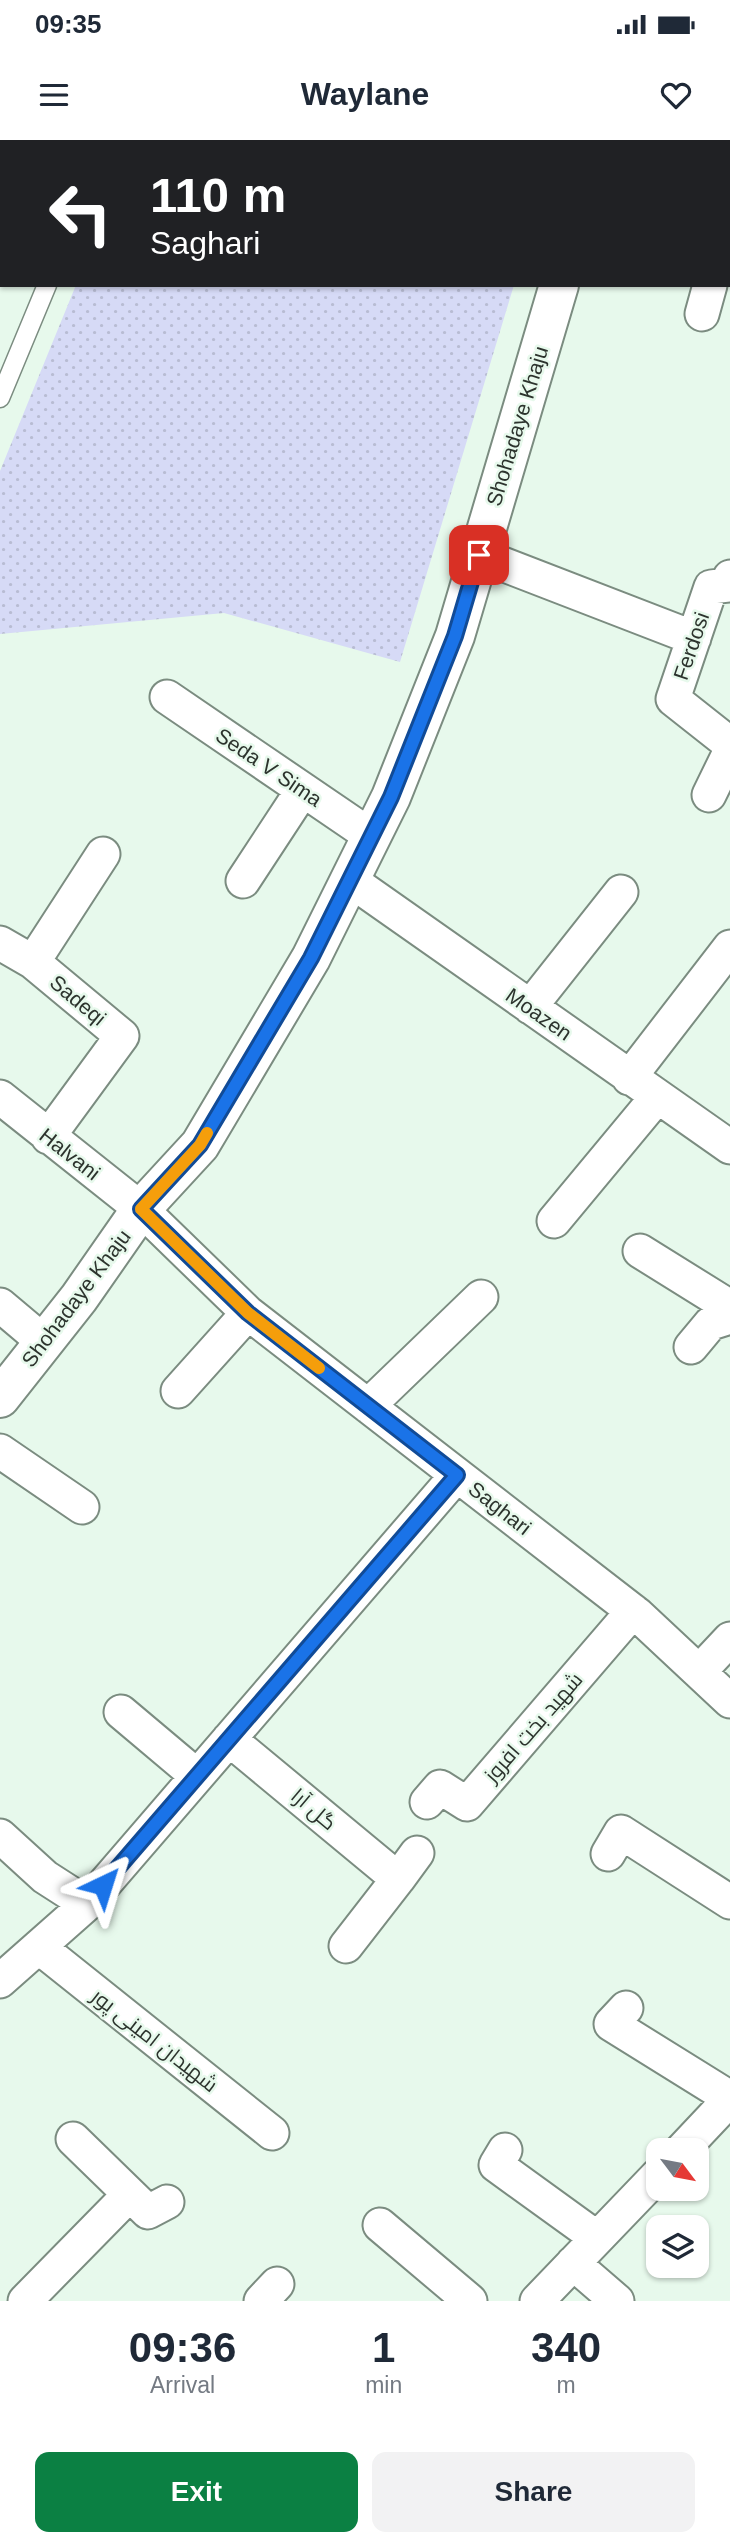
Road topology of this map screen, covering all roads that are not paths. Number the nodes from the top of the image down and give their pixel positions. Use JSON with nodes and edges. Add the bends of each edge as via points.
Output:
{"nodes":[{"id":1,"x":46,"y":287,"type":"edge"},
{"id":2,"x":558,"y":287,"type":"edge"},
{"id":3,"x":0,"y":398,"type":"edge"},
{"id":4,"x":479,"y":555,"type":"junction"},
{"id":5,"x":730,"y":577,"type":"edge"},
{"id":6,"x":694,"y":638,"type":"junction"},
{"id":7,"x":167,"y":697,"type":"dead end"},
{"id":8,"x":730,"y":744,"type":"edge"},
{"id":9,"x":730,"y":752,"type":"edge"},
{"id":10,"x":302,"y":791,"type":"junction"},
{"id":11,"x":709,"y":795,"type":"dead end"},
{"id":12,"x":371,"y":836,"type":"junction"},
{"id":13,"x":103,"y":854,"type":"dead end"},
{"id":14,"x":350,"y":880,"type":"junction"},
{"id":15,"x":243,"y":881,"type":"dead end"},
{"id":16,"x":621,"y":892,"type":"dead end"},
{"id":17,"x":0,"y":943,"type":"edge"},
{"id":18,"x":730,"y":947,"type":"edge"},
{"id":19,"x":33,"y":962,"type":"junction"},
{"id":20,"x":530,"y":1007,"type":"junction"},
{"id":21,"x":629,"y":1078,"type":"junction"},
{"id":22,"x":0,"y":1097,"type":"edge"},
{"id":23,"x":656,"y":1097,"type":"junction"},
{"id":24,"x":48,"y":1137,"type":"junction"},
{"id":25,"x":730,"y":1147,"type":"edge"},
{"id":26,"x":141,"y":1209,"type":"junction"},
{"id":27,"x":554,"y":1221,"type":"dead end"},
{"id":28,"x":640,"y":1251,"type":"dead end"},
{"id":29,"x":481,"y":1297,"type":"dead end"},
{"id":30,"x":0,"y":1305,"type":"edge"},
{"id":31,"x":730,"y":1307,"type":"edge"},
{"id":32,"x":248,"y":1313,"type":"junction"},
{"id":33,"x":730,"y":1317,"type":"edge"},
{"id":34,"x":44,"y":1342,"type":"junction"},
{"id":35,"x":691,"y":1347,"type":"dead end"},
{"id":36,"x":177,"y":1391,"type":"dead end"},
{"id":37,"x":0,"y":1398,"type":"edge"},
{"id":38,"x":368,"y":1406,"type":"junction"},
{"id":39,"x":0,"y":1451,"type":"edge"},
{"id":40,"x":457,"y":1475,"type":"junction"},
{"id":41,"x":82,"y":1507,"type":"dead end"},
{"id":42,"x":633,"y":1611,"type":"junction"},
{"id":43,"x":730,"y":1639,"type":"edge"},
{"id":44,"x":699,"y":1672,"type":"junction"},
{"id":45,"x":730,"y":1701,"type":"edge"},
{"id":46,"x":121,"y":1713,"type":"dead end"},
{"id":47,"x":229,"y":1739,"type":"junction"},
{"id":48,"x":197,"y":1776,"type":"junction"},
{"id":49,"x":427,"y":1802,"type":"dead end"},
{"id":50,"x":0,"y":1836,"type":"edge"},
{"id":51,"x":417,"y":1853,"type":"dead end"},
{"id":52,"x":608,"y":1854,"type":"dead end"},
{"id":53,"x":398,"y":1879,"type":"junction"},
{"id":54,"x":730,"y":1902,"type":"edge"},
{"id":55,"x":87,"y":1904,"type":"junction"},
{"id":56,"x":346,"y":1946,"type":"dead end"},
{"id":57,"x":38,"y":1947,"type":"junction"},
{"id":58,"x":0,"y":1981,"type":"edge"},
{"id":59,"x":626,"y":2008,"type":"dead end"},
{"id":60,"x":727,"y":2108,"type":"edge"},
{"id":61,"x":272,"y":2133,"type":"dead end"},
{"id":62,"x":695,"y":2138,"type":"edge"},
{"id":63,"x":73,"y":2139,"type":"dead end"},
{"id":64,"x":505,"y":2150,"type":"dead end"},
{"id":65,"x":646,"y":2187,"type":"edge"},
{"id":66,"x":129,"y":2195,"type":"junction"},
{"id":67,"x":167,"y":2202,"type":"dead end"},
{"id":68,"x":380,"y":2225,"type":"dead end"},
{"id":69,"x":597,"y":2238,"type":"junction"},
{"id":70,"x":573,"y":2263,"type":"junction"},
{"id":71,"x":25,"y":2301,"type":"edge"},
{"id":72,"x":470,"y":2301,"type":"edge"},
{"id":73,"x":537,"y":2301,"type":"edge"},
{"id":74,"x":617,"y":2301,"type":"edge"}],
"edges":[{"from":1,"to":3,"type":"lane"},
{"from":2,"to":4,"type":"main road","name":"Shohadaye Khaju"},
{"from":4,"to":6,"type":"street"},
{"from":4,"to":12,"type":"main road","name":"Shohadaye Khaju","via":[[455,636]]},
{"from":5,"to":6,"type":"street","name":"Ferdosi","via":[[728,585],[711,587]]},
{"from":6,"to":8,"type":"street","name":"Ferdosi","via":[[673,699]]},
{"from":7,"to":10,"type":"street","name":"Seda V Sima"},
{"from":9,"to":11,"type":"street"},
{"from":10,"to":12,"type":"street","name":"Seda V Sima"},
{"from":10,"to":15,"type":"street"},
{"from":12,"to":14,"type":"main road","name":"Shohadaye Khaju"},
{"from":13,"to":19,"type":"street"},
{"from":14,"to":20,"type":"street","name":"Moazen"},
{"from":14,"to":26,"type":"main road","name":"Shohadaye Khaju","via":[[311,958],[200,1145]]},
{"from":16,"to":20,"type":"street"},
{"from":17,"to":19,"type":"street","name":"Sadeqi"},
{"from":18,"to":21,"type":"street"},
{"from":19,"to":24,"type":"street","name":"Sadeqi","via":[[122,1036]]},
{"from":20,"to":21,"type":"street","name":"Moazen"},
{"from":21,"to":23,"type":"street","name":"Moazen"},
{"from":22,"to":24,"type":"street","name":"Halvani"},
{"from":23,"to":25,"type":"street","name":"Moazen"},
{"from":23,"to":27,"type":"street"},
{"from":24,"to":26,"type":"street","name":"Halvani"},
{"from":26,"to":32,"type":"street","name":"Saghari"},
{"from":26,"to":34,"type":"main road","name":"Shohadaye Khaju"},
{"from":28,"to":31,"type":"street"},
{"from":29,"to":38,"type":"street"},
{"from":30,"to":34,"type":"street"},
{"from":32,"to":36,"type":"street"},
{"from":32,"to":38,"type":"street","name":"Saghari"},
{"from":33,"to":35,"type":"street","via":[[711,1323]]},
{"from":34,"to":37,"type":"main road","name":"Shohadaye Khaju"},
{"from":38,"to":40,"type":"street","name":"Saghari"},
{"from":39,"to":41,"type":"street"},
{"from":40,"to":42,"type":"street","name":"Saghari"},
{"from":40,"to":47,"type":"street"},
{"from":42,"to":44,"type":"street","name":"Saghari"},
{"from":42,"to":49,"type":"street","name":"شهید بخت افروز","via":[[467,1804],[440,1787]]},
{"from":43,"to":44,"type":"street"},
{"from":44,"to":45,"type":"street","name":"Saghari"},
{"from":46,"to":48,"type":"street"},
{"from":47,"to":48,"type":"street"},
{"from":47,"to":53,"type":"street","name":"گل آرا"},
{"from":48,"to":55,"type":"street"},
{"from":50,"to":55,"type":"street","via":[[44,1877]]},
{"from":51,"to":53,"type":"street"},
{"from":52,"to":54,"type":"street","via":[[621,1832]]},
{"from":53,"to":56,"type":"street"},
{"from":55,"to":57,"type":"street"},
{"from":57,"to":58,"type":"street"},
{"from":57,"to":61,"type":"street","name":"شهیدان امینی پور"},
{"from":59,"to":60,"type":"street","via":[[611,2024]]},
{"from":60,"to":62,"type":"street"},
{"from":63,"to":66,"type":"street"},
{"from":64,"to":69,"type":"street","via":[[496,2165]]},
{"from":65,"to":69,"type":"street"},
{"from":66,"to":67,"type":"street","via":[[148,2213]]},
{"from":66,"to":71,"type":"street"},
{"from":68,"to":72,"type":"street"},
{"from":69,"to":70,"type":"street"},
{"from":70,"to":73,"type":"street"},
{"from":70,"to":74,"type":"street"}]}
